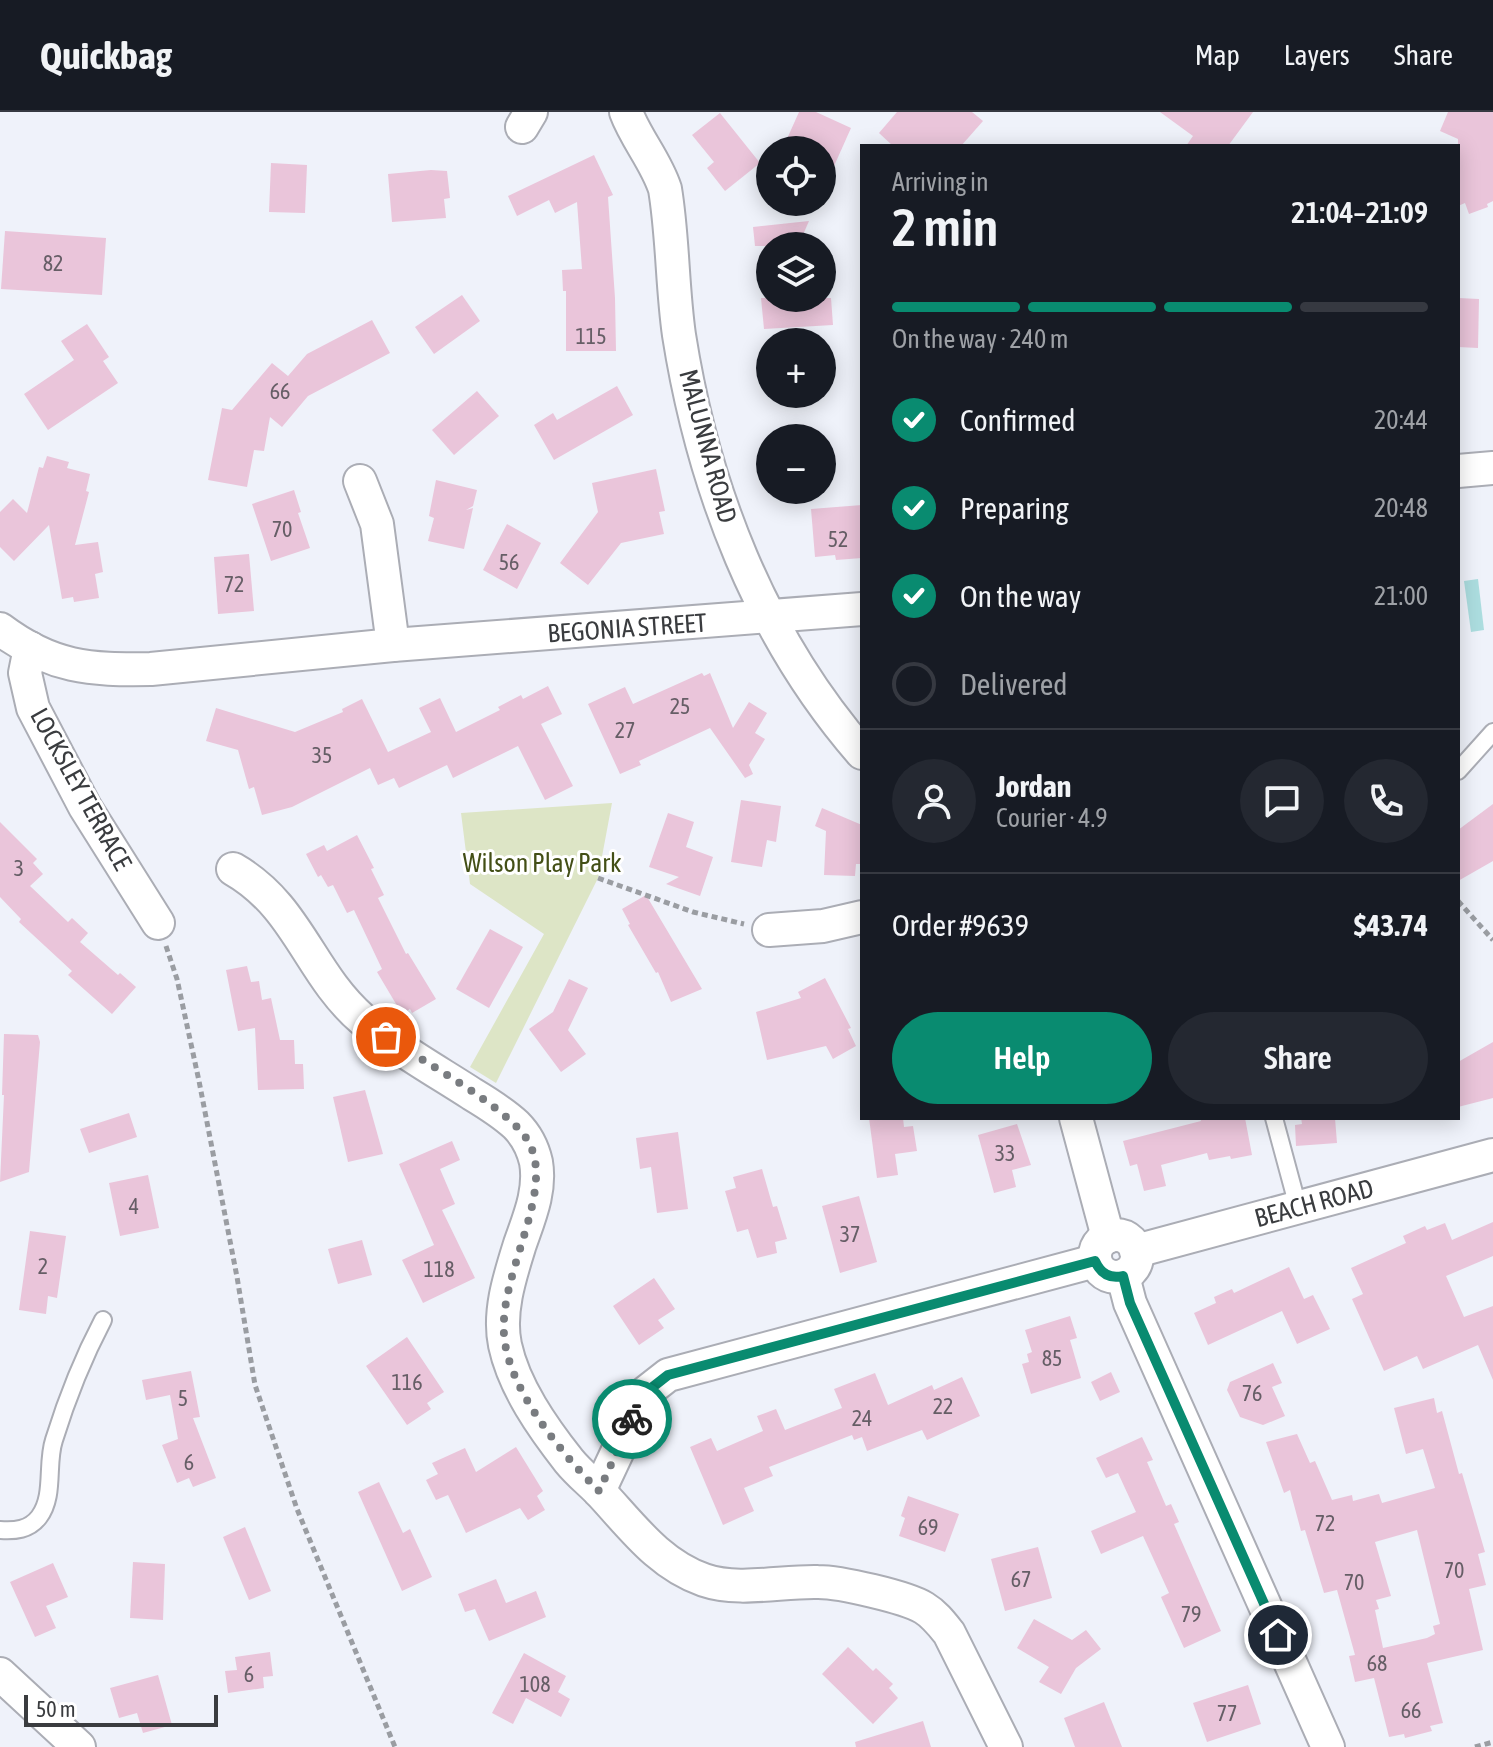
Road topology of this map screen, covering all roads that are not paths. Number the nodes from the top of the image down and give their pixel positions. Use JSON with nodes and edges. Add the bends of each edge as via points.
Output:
{"nodes":[{"id":1,"x":626,"y":112,"type":"edge"},
{"id":2,"x":1493,"y":468,"type":"edge"},
{"id":3,"x":1460,"y":471,"type":"edge"},
{"id":4,"x":360,"y":481,"type":"dead end"},
{"id":5,"x":860,"y":609,"type":"edge"},
{"id":6,"x":768,"y":617,"type":"junction"},
{"id":7,"x":0,"y":629,"type":"edge"},
{"id":8,"x":393,"y":645,"type":"junction"},
{"id":9,"x":30,"y":648,"type":"junction"},
{"id":10,"x":1493,"y":732,"type":"edge"},
{"id":11,"x":860,"y":751,"type":"edge"},
{"id":12,"x":1460,"y":769,"type":"edge"},
{"id":13,"x":233,"y":869,"type":"dead end"},
{"id":14,"x":860,"y":917,"type":"edge"},
{"id":15,"x":158,"y":923,"type":"road end"},
{"id":16,"x":769,"y":930,"type":"road end"},
{"id":17,"x":1077,"y":1120,"type":"edge"},
{"id":18,"x":1275,"y":1120,"type":"edge"},
{"id":19,"x":1493,"y":1155,"type":"edge"},
{"id":20,"x":1298,"y":1207,"type":"junction"},
{"id":21,"x":1116,"y":1256,"type":"junction"},
{"id":22,"x":103,"y":1320,"type":"dead end"},
{"id":23,"x":599,"y":1491,"type":"junction"},
{"id":24,"x":0,"y":1530,"type":"edge"},
{"id":25,"x":0,"y":1674,"type":"edge"},
{"id":26,"x":79,"y":1747,"type":"edge"},
{"id":27,"x":1006,"y":1747,"type":"edge"},
{"id":28,"x":1328,"y":1747,"type":"edge"}],
"edges":[{"from":1,"to":6,"type":"street","name":"MALUNNA ROAD","via":[[665,189],[679,334],[705,455],[720,506]]},
{"from":2,"to":3,"type":"street"},
{"from":4,"to":8,"type":"street","via":[[377,524]]},
{"from":5,"to":6,"type":"street","name":"BEGONIA STREET"},
{"from":6,"to":8,"type":"street","name":"BEGONIA STREET"},
{"from":6,"to":11,"type":"street","name":"MALUNNA ROAD"},
{"from":7,"to":9,"type":"street","name":"BEGONIA STREET"},
{"from":8,"to":9,"type":"street","name":"BEGONIA STREET","via":[[140,670],[64,664]]},
{"from":9,"to":15,"type":"street","name":"LOCKSLEY TERRACE","via":[[25,673],[33,708],[85,807]]},
{"from":10,"to":12,"type":"lane"},
{"from":13,"to":23,"type":"street","via":[[276,902],[342,999],[361,1018],[494,1108],[529,1143],[537,1182],[509,1281],[505,1343],[511,1366],[546,1430]]},
{"from":14,"to":16,"type":"street"},
{"from":17,"to":21,"type":"street"},
{"from":18,"to":20,"type":"lane"},
{"from":19,"to":20,"type":"street","name":"BEACH ROAD"},
{"from":20,"to":21,"type":"street","name":"BEACH ROAD"},
{"from":21,"to":23,"type":"street","name":"BEACH ROAD","via":[[668,1375],[645,1393]]},
{"from":21,"to":28,"type":"street","via":[[1130,1303]]},
{"from":22,"to":24,"type":"lane","via":[[81,1362],[53,1442],[45,1507],[28,1527]]},
{"from":23,"to":27,"type":"street","via":[[660,1557],[708,1582],[821,1582],[922,1606],[949,1633]]},
{"from":25,"to":26,"type":"street"}]}
